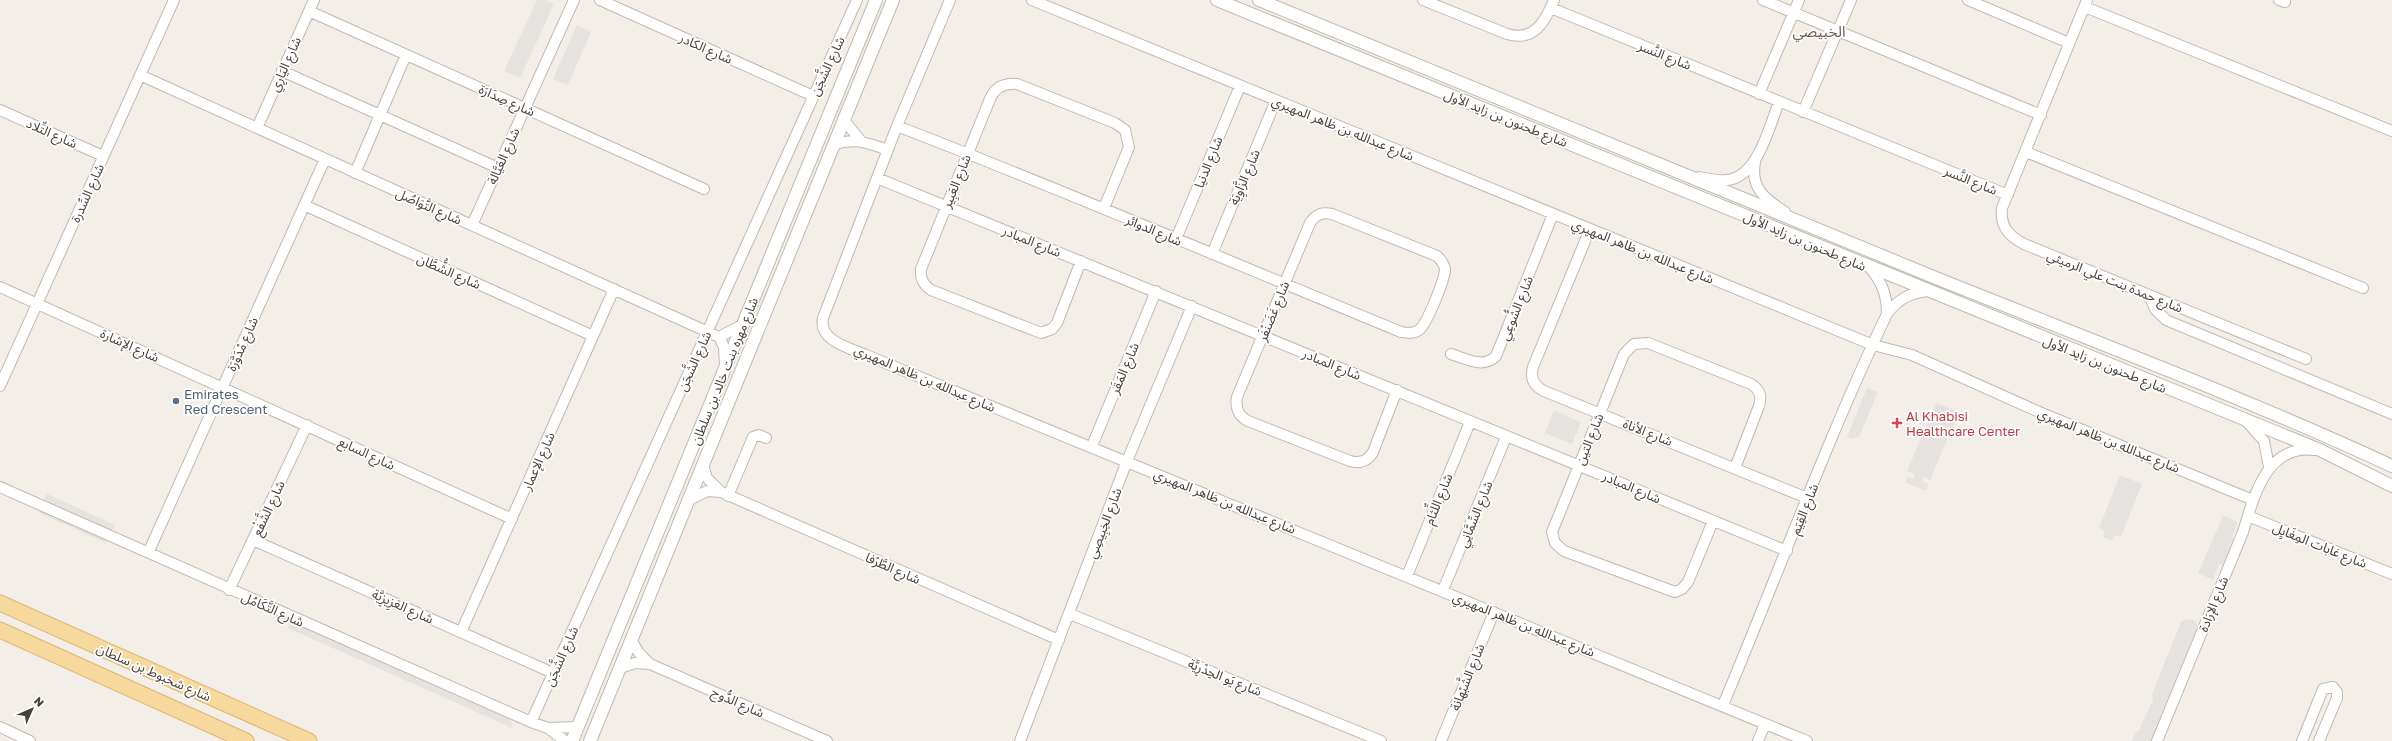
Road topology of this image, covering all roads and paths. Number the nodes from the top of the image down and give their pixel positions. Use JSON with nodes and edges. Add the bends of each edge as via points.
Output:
{"nodes":[{"id":1,"x":174,"y":0,"type":"edge"},
{"id":2,"x":314,"y":0,"type":"edge"},
{"id":3,"x":574,"y":0,"type":"edge"},
{"id":4,"x":600,"y":0,"type":"edge"},
{"id":5,"x":857,"y":0,"type":"edge"},
{"id":6,"x":876,"y":0,"type":"edge"},
{"id":7,"x":893,"y":0,"type":"edge"},
{"id":8,"x":950,"y":0,"type":"edge"},
{"id":9,"x":1032,"y":0,"type":"edge"},
{"id":10,"x":1217,"y":0,"type":"edge"},
{"id":11,"x":1259,"y":0,"type":"edge"},
{"id":12,"x":1423,"y":0,"type":"edge"},
{"id":13,"x":1763,"y":0,"type":"edge"},
{"id":14,"x":1799,"y":0,"type":"edge"},
{"id":15,"x":1851,"y":0,"type":"edge"},
{"id":16,"x":1968,"y":0,"type":"edge"},
{"id":17,"x":2086,"y":3,"type":"edge"},
{"id":18,"x":1552,"y":4,"type":"edge"},
{"id":19,"x":309,"y":11,"type":"junction"},
{"id":20,"x":1792,"y":12,"type":"junction"},
{"id":21,"x":1838,"y":30,"type":"junction"},
{"id":22,"x":2069,"y":43,"type":"junction"},
{"id":23,"x":406,"y":55,"type":"junction"},
{"id":24,"x":282,"y":71,"type":"junction"},
{"id":25,"x":140,"y":75,"type":"junction"},
{"id":26,"x":1240,"y":86,"type":"junction"},
{"id":27,"x":1759,"y":94,"type":"junction"},
{"id":28,"x":813,"y":96,"type":"junction"},
{"id":29,"x":1276,"y":100,"type":"junction"},
{"id":30,"x":1780,"y":102,"type":"junction"},
{"id":31,"x":524,"y":108,"type":"junction"},
{"id":32,"x":0,"y":110,"type":"edge"},
{"id":33,"x":1803,"y":112,"type":"junction"},
{"id":34,"x":380,"y":114,"type":"junction"},
{"id":35,"x":2041,"y":115,"type":"junction"},
{"id":36,"x":843,"y":119,"type":"junction"},
{"id":37,"x":897,"y":126,"type":"junction"},
{"id":38,"x":256,"y":128,"type":"junction"},
{"id":39,"x":2392,"y":131,"type":"edge"},
{"id":40,"x":860,"y":140,"type":"junction"},
{"id":41,"x":833,"y":145,"type":"junction"},
{"id":42,"x":888,"y":150,"type":"junction"},
{"id":43,"x":2026,"y":152,"type":"junction"},
{"id":44,"x":967,"y":153,"type":"junction"},
{"id":45,"x":103,"y":156,"type":"junction"},
{"id":46,"x":325,"y":159,"type":"junction"},
{"id":47,"x":1755,"y":161,"type":"junction"},
{"id":48,"x":498,"y":168,"type":"junction"},
{"id":49,"x":355,"y":173,"type":"junction"},
{"id":50,"x":1685,"y":175,"type":"junction"},
{"id":51,"x":877,"y":178,"type":"junction"},
{"id":52,"x":704,"y":189,"type":"dead end"},
{"id":53,"x":2008,"y":194,"type":"junction"},
{"id":54,"x":304,"y":205,"type":"junction"},
{"id":55,"x":946,"y":206,"type":"junction"},
{"id":56,"x":1104,"y":208,"type":"junction"},
{"id":57,"x":1553,"y":214,"type":"junction"},
{"id":58,"x":1795,"y":219,"type":"junction"},
{"id":59,"x":472,"y":225,"type":"junction"},
{"id":60,"x":1590,"y":229,"type":"junction"},
{"id":61,"x":1176,"y":239,"type":"junction"},
{"id":62,"x":1212,"y":254,"type":"junction"},
{"id":63,"x":1081,"y":261,"type":"junction"},
{"id":64,"x":1870,"y":268,"type":"junction"},
{"id":65,"x":1284,"y":284,"type":"junction"},
{"id":66,"x":0,"y":287,"type":"edge"},
{"id":67,"x":2363,"y":288,"type":"dead end"},
{"id":68,"x":614,"y":289,"type":"junction"},
{"id":69,"x":1156,"y":291,"type":"junction"},
{"id":70,"x":1927,"y":291,"type":"junction"},
{"id":71,"x":2149,"y":295,"type":"junction"},
{"id":72,"x":37,"y":303,"type":"junction"},
{"id":73,"x":1192,"y":306,"type":"junction"},
{"id":74,"x":1887,"y":314,"type":"junction"},
{"id":75,"x":744,"y":324,"type":"junction"},
{"id":76,"x":707,"y":332,"type":"junction"},
{"id":77,"x":1411,"y":333,"type":"joint"},
{"id":78,"x":593,"y":336,"type":"junction"},
{"id":79,"x":1263,"y":336,"type":"junction"},
{"id":80,"x":719,"y":337,"type":"junction"},
{"id":81,"x":1872,"y":345,"type":"junction"},
{"id":82,"x":1451,"y":354,"type":"dead end"},
{"id":83,"x":2306,"y":359,"type":"dead end"},
{"id":84,"x":726,"y":369,"type":"junction"},
{"id":85,"x":0,"y":386,"type":"edge"},
{"id":86,"x":222,"y":387,"type":"junction"},
{"id":87,"x":1397,"y":390,"type":"junction"},
{"id":88,"x":1600,"y":413,"type":"junction"},
{"id":89,"x":2392,"y":414,"type":"edge"},
{"id":90,"x":2246,"y":421,"type":"junction"},
{"id":91,"x":1470,"y":422,"type":"junction"},
{"id":92,"x":307,"y":425,"type":"junction"},
{"id":93,"x":1506,"y":437,"type":"junction"},
{"id":94,"x":766,"y":438,"type":"dead end"},
{"id":95,"x":1092,"y":446,"type":"junction"},
{"id":96,"x":2320,"y":450,"type":"junction"},
{"id":97,"x":1127,"y":461,"type":"junction"},
{"id":98,"x":703,"y":465,"type":"junction"},
{"id":99,"x":1578,"y":465,"type":"junction"},
{"id":100,"x":2392,"y":466,"type":"edge"},
{"id":101,"x":2269,"y":467,"type":"junction"},
{"id":102,"x":1735,"y":468,"type":"junction"},
{"id":103,"x":0,"y":486,"type":"edge"},
{"id":104,"x":2392,"y":486,"type":"edge"},
{"id":105,"x":725,"y":494,"type":"junction"},
{"id":106,"x":1807,"y":498,"type":"junction"},
{"id":107,"x":689,"y":500,"type":"junction"},
{"id":108,"x":2253,"y":500,"type":"junction"},
{"id":109,"x":2248,"y":516,"type":"junction"},
{"id":110,"x":512,"y":519,"type":"junction"},
{"id":111,"x":1713,"y":521,"type":"junction"},
{"id":112,"x":253,"y":540,"type":"junction"},
{"id":113,"x":149,"y":551,"type":"junction"},
{"id":114,"x":1787,"y":551,"type":"junction"},
{"id":115,"x":2392,"y":574,"type":"edge"},
{"id":116,"x":1407,"y":576,"type":"junction"},
{"id":117,"x":229,"y":590,"type":"junction"},
{"id":118,"x":1443,"y":590,"type":"junction"},
{"id":119,"x":0,"y":603,"type":"edge"},
{"id":120,"x":1494,"y":612,"type":"junction"},
{"id":121,"x":1070,"y":614,"type":"junction"},
{"id":122,"x":0,"y":630,"type":"edge"},
{"id":123,"x":461,"y":632,"type":"junction"},
{"id":124,"x":631,"y":640,"type":"junction"},
{"id":125,"x":1059,"y":640,"type":"junction"},
{"id":126,"x":650,"y":664,"type":"junction"},
{"id":127,"x":620,"y":668,"type":"junction"},
{"id":128,"x":553,"y":673,"type":"junction"},
{"id":129,"x":1723,"y":705,"type":"junction"},
{"id":130,"x":531,"y":722,"type":"junction"},
{"id":131,"x":1765,"y":724,"type":"junction"},
{"id":132,"x":577,"y":726,"type":"junction"},
{"id":133,"x":0,"y":727,"type":"edge"},
{"id":134,"x":548,"y":728,"type":"junction"},
{"id":135,"x":30,"y":741,"type":"edge"},
{"id":136,"x":246,"y":741,"type":"edge"},
{"id":137,"x":309,"y":741,"type":"edge"},
{"id":138,"x":565,"y":741,"type":"edge"},
{"id":139,"x":572,"y":741,"type":"edge"},
{"id":140,"x":590,"y":741,"type":"edge"},
{"id":141,"x":827,"y":741,"type":"edge"},
{"id":142,"x":1020,"y":741,"type":"edge"},
{"id":143,"x":1382,"y":741,"type":"edge"},
{"id":144,"x":1441,"y":741,"type":"edge"},
{"id":145,"x":1758,"y":741,"type":"edge"},
{"id":146,"x":1807,"y":741,"type":"edge"},
{"id":147,"x":2157,"y":741,"type":"edge"},
{"id":148,"x":2302,"y":741,"type":"edge"},
{"id":149,"x":2319,"y":741,"type":"edge"}],
"edges":[{"from":1,"to":25,"type":"street","name":"شارع السِّدرة"},
{"from":2,"to":19,"type":"street","name":"شارع اليَارِي"},
{"from":3,"to":31,"type":"street","name":"شارع العَيَّالة"},
{"from":4,"to":28,"type":"street","name":"شارع الكادر"},
{"from":5,"to":28,"type":"street","name":"شارع الشَّجَن"},
{"from":6,"to":75,"type":"street","name":"شارع مهره بنت خالد بن سلطان"},
{"from":7,"to":36,"type":"street","name":"شارع مهره بنت خالد بن سلطان"},
{"from":8,"to":37,"type":"street","name":"شارع عبدالله بن ظاهر المهيري"},
{"from":9,"to":26,"type":"street","name":"شارع عبدالله بن ظاهر المهيري"},
{"from":10,"to":64,"type":"street","name":"شارع طحنون بن زايد الأول"},
{"from":11,"to":50,"type":"street","name":"شارع طحنون بن زايد الأول"},
{"from":12,"to":18,"type":"street","via":[[1514,36],[1522,36],[1537,30],[1543,24]]},
{"from":13,"to":20,"type":"street"},
{"from":14,"to":20,"type":"street"},
{"from":15,"to":21,"type":"street"},
{"from":16,"to":22,"type":"street"},
{"from":17,"to":22,"type":"street","name":"شارع حمدة بنت علي الرميثي"},
{"from":17,"to":39,"type":"street","name":"شارع حمدة بنت علي الرميثي"},
{"from":18,"to":27,"type":"street","name":"شارع النَّسر"},
{"from":19,"to":23,"type":"street","name":"شارع صِدَارَة"},
{"from":19,"to":24,"type":"street","name":"شارع اليَارِي"},
{"from":20,"to":21,"type":"street"},
{"from":20,"to":27,"type":"street"},
{"from":21,"to":33,"type":"street"},
{"from":21,"to":35,"type":"street"},
{"from":22,"to":35,"type":"street","name":"شارع حمدة بنت علي الرميثي"},
{"from":23,"to":31,"type":"street","name":"شارع صِدَارَة"},
{"from":23,"to":34,"type":"street"},
{"from":24,"to":34,"type":"street"},
{"from":24,"to":38,"type":"street","name":"شارع اليَارِي"},
{"from":25,"to":38,"type":"street","name":"شارع التَّوَاصُل"},
{"from":25,"to":45,"type":"street","name":"شارع السِّدرة"},
{"from":26,"to":29,"type":"street","name":"شارع عبدالله بن ظاهر المهيري"},
{"from":26,"to":61,"type":"street","name":"شارع الدنيا"},
{"from":27,"to":30,"type":"street","name":"شارع النَّسر"},
{"from":28,"to":76,"type":"street","name":"شارع الشَّجَن"},
{"from":29,"to":57,"type":"street","name":"شارع عبدالله بن ظاهر المهيري"},
{"from":29,"to":62,"type":"street","name":"شارع الزَّاوِيَة"},
{"from":30,"to":33,"type":"street","name":"شارع النَّسر"},
{"from":30,"to":47,"type":"street"},
{"from":31,"to":48,"type":"street","name":"شارع العَيَّالة"},
{"from":31,"to":52,"type":"street","name":"شارع صِدَارَة"},
{"from":32,"to":45,"type":"street","name":"شارع التِّلاد"},
{"from":33,"to":53,"type":"street","name":"شارع النَّسر"},
{"from":34,"to":48,"type":"street"},
{"from":34,"to":49,"type":"street"},
{"from":35,"to":43,"type":"street","name":"شارع حمدة بنت علي الرميثي"},
{"from":36,"to":40,"type":"street"},
{"from":36,"to":41,"type":"street","name":"شارع مهره بنت خالد بن سلطان"},
{"from":37,"to":42,"type":"street","name":"شارع عبدالله بن ظاهر المهيري"},
{"from":37,"to":44,"type":"street","name":"شارع الدوائر"},
{"from":38,"to":46,"type":"street","name":"شارع التَّوَاصُل"},
{"from":40,"to":41,"type":"street"},
{"from":40,"to":42,"type":"street"},
{"from":41,"to":98,"type":"street","name":"شارع مهره بنت خالد بن سلطان"},
{"from":42,"to":51,"type":"street","name":"شارع عبدالله بن ظاهر المهيري"},
{"from":43,"to":53,"type":"street","name":"شارع حمدة بنت علي الرميثي"},
{"from":43,"to":67,"type":"street"},
{"from":44,"to":55,"type":"street","name":"شارع العَبِير"},
{"from":44,"to":56,"type":"street","name":"شارع الدوائر"},
{"from":44,"to":56,"type":"street","name":"شارع العَبِير","via":[[992,94],[1008,84],[1017,84],[1116,123],[1125,130],[1129,147]]},
{"from":45,"to":72,"type":"street","name":"شارع السِّدرة"},
{"from":46,"to":49,"type":"street","name":"شارع التَّوَاصُل"},
{"from":46,"to":54,"type":"street","name":"شارع مْدَوَّرَة"},
{"from":47,"to":50,"type":"street","via":[[1743,174],[1727,180]]},
{"from":47,"to":58,"type":"street","via":[[1754,179],[1762,195]]},
{"from":48,"to":59,"type":"street","name":"شارع العَيَّالة"},
{"from":49,"to":59,"type":"street","name":"شارع التَّوَاصُل"},
{"from":50,"to":58,"type":"street","name":"شارع طحنون بن زايد الأول"},
{"from":51,"to":55,"type":"street","name":"شارع المبادر"},
{"from":51,"to":95,"type":"street","name":"شارع عبدالله بن ظاهر المهيري","via":[[823,318],[826,335],[866,355]]},
{"from":53,"to":71,"type":"street","name":"شارع حمدة بنت علي الرميثي","via":[[2002,217],[2008,233],[2014,239]]},
{"from":54,"to":78,"type":"street","name":"شارع الشُّطَّان"},
{"from":54,"to":86,"type":"street","name":"شارع مْدَوَّرَة"},
{"from":55,"to":63,"type":"street","name":"شارع المبادر"},
{"from":55,"to":63,"type":"street","name":"شارع العَبِير","via":[[920,275],[926,286],[938,293],[1037,333],[1045,333],[1057,323]]},
{"from":56,"to":61,"type":"street","name":"شارع الدوائر"},
{"from":57,"to":60,"type":"street","name":"شارع عبدالله بن ظاهر المهيري"},
{"from":57,"to":82,"type":"street","name":"شارع الشُّوعِي","via":[[1496,356],[1486,363],[1480,363]]},
{"from":58,"to":100,"type":"street","name":"شارع طحنون بن زايد الأول","via":[[2185,376]]},
{"from":59,"to":68,"type":"street","name":"شارع التَّوَاصُل"},
{"from":60,"to":81,"type":"street","name":"شارع عبدالله بن ظاهر المهيري"},
{"from":60,"to":88,"type":"street","name":"شارع الأناة","via":[[1531,372],[1533,382],[1540,389]]},
{"from":61,"to":62,"type":"street","name":"شارع الدوائر"},
{"from":62,"to":65,"type":"street","name":"شارع الدوائر"},
{"from":63,"to":69,"type":"street","name":"شارع المبادر"},
{"from":64,"to":70,"type":"street","name":"شارع طحنون بن زايد الأول"},
{"from":64,"to":74,"type":"street","via":[[1882,284]]},
{"from":65,"to":77,"type":"street","name":"شارع الدوائر","via":[[1401,332]]},
{"from":65,"to":77,"type":"street","name":"شارع غَضَنْفَر","via":[[1310,223],[1320,214],[1332,214],[1432,254],[1441,260],[1444,274],[1426,320],[1420,329]]},
{"from":65,"to":79,"type":"street","name":"شارع غَضَنْفَر"},
{"from":66,"to":72,"type":"street","name":"شارع الإشارة"},
{"from":68,"to":76,"type":"street","name":"شارع التَّوَاصُل"},
{"from":68,"to":78,"type":"street","name":"شارع الإعمار"},
{"from":69,"to":73,"type":"street","name":"شارع المبادر"},
{"from":69,"to":95,"type":"street","name":"شارع المَقَر"},
{"from":70,"to":74,"type":"street","name":"شارع القِيَم","via":[[1913,293],[1900,300]]},
{"from":70,"to":90,"type":"street","name":"شارع طحنون بن زايد الأول"},
{"from":71,"to":83,"type":"street","name":"شارع حمدة بنت علي الرميثي"},
{"from":71,"to":89,"type":"street","via":[[2155,309],[2166,320]]},
{"from":72,"to":85,"type":"street","name":"شارع السِّدرة"},
{"from":72,"to":86,"type":"street","name":"شارع الإشارة"},
{"from":73,"to":79,"type":"street","name":"شارع المبادر"},
{"from":73,"to":97,"type":"street","name":"شارع الخِبِيصِي"},
{"from":74,"to":81,"type":"street","name":"شارع القِيَم"},
{"from":75,"to":80,"type":"street"},
{"from":75,"to":84,"type":"street","name":"شارع مهره بنت خالد بن سلطان"},
{"from":76,"to":80,"type":"street","name":"شارع التَّوَاصُل"},
{"from":76,"to":128,"type":"street","name":"شارع الشَّجَن"},
{"from":78,"to":110,"type":"street","name":"شارع الإعمار"},
{"from":79,"to":87,"type":"street","name":"شارع المبادر"},
{"from":79,"to":87,"type":"street","name":"شارع غَضَنْفَر","via":[[1236,402],[1240,415],[1248,421],[1350,461],[1359,462],[1368,459],[1373,452]]},
{"from":80,"to":84,"type":"street","via":[[724,347]]},
{"from":81,"to":106,"type":"street","name":"شارع القِيَم"},
{"from":81,"to":108,"type":"street","name":"شارع عبدالله بن ظاهر المهيري","via":[[1912,355],[2037,411]]},
{"from":84,"to":132,"type":"street","name":"شارع مهره بنت خالد بن سلطان"},
{"from":86,"to":92,"type":"street","name":"شارع السابع"},
{"from":86,"to":113,"type":"street","name":"شارع مْدَوَّرَة"},
{"from":87,"to":91,"type":"street","name":"شارع المبادر"},
{"from":88,"to":99,"type":"street","name":"شارع التين"},
{"from":88,"to":102,"type":"street","name":"شارع الأناة"},
{"from":88,"to":102,"type":"street","name":"شارع التين","via":[[1624,354],[1630,346],[1640,342],[1751,384],[1758,390],[1761,399]]},
{"from":90,"to":96,"type":"street","name":"شارع طحنون بن زايد الأول"},
{"from":90,"to":101,"type":"street","via":[[2264,441]]},
{"from":91,"to":93,"type":"street","name":"شارع المبادر"},
{"from":91,"to":116,"type":"street","name":"شارع اللِّثام"},
{"from":92,"to":110,"type":"street","name":"شارع السابع"},
{"from":92,"to":112,"type":"street","name":"شارع الشَّفْع"},
{"from":93,"to":99,"type":"street","name":"شارع المبادر"},
{"from":93,"to":118,"type":"street","name":"شارع السِّمَّانِي"},
{"from":94,"to":105,"type":"street","via":[[759,435],[753,438]]},
{"from":95,"to":97,"type":"street","name":"شارع عبدالله بن ظاهر المهيري"},
{"from":96,"to":101,"type":"street","name":"شارع الإرَادة","via":[[2303,449],[2288,452]]},
{"from":96,"to":104,"type":"street","name":"شارع طحنون بن زايد الأول"},
{"from":97,"to":116,"type":"street","name":"شارع عبدالله بن ظاهر المهيري"},
{"from":97,"to":121,"type":"street","name":"شارع الخِبِيصِي"},
{"from":98,"to":105,"type":"street","name":"شارع الطَّرْفا","via":[[711,484]]},
{"from":98,"to":107,"type":"street","name":"شارع مهره بنت خالد بن سلطان"},
{"from":99,"to":111,"type":"street","name":"شارع المبادر"},
{"from":99,"to":111,"type":"street","name":"شارع التين","via":[[1552,532],[1555,543],[1564,551],[1674,592],[1682,589],[1688,582]]},
{"from":101,"to":108,"type":"street","name":"شارع الإرَادة"},
{"from":102,"to":106,"type":"street","name":"شارع الأناة"},
{"from":103,"to":113,"type":"street","name":"شارع التَّكَامُل"},
{"from":105,"to":107,"type":"street","name":"شارع الطَّرْفا","via":[[701,492]]},
{"from":105,"to":125,"type":"street","name":"شارع الطَّرْفا"},
{"from":106,"to":114,"type":"street","name":"شارع القِيَم"},
{"from":107,"to":124,"type":"street","name":"شارع مهره بنت خالد بن سلطان"},
{"from":108,"to":109,"type":"street","name":"شارع الإرَادة"},
{"from":109,"to":115,"type":"street","name":"شارع غابات المِغَايِل"},
{"from":109,"to":147,"type":"street","name":"شارع الإرَادة"},
{"from":110,"to":123,"type":"street","name":"شارع الإعمار"},
{"from":111,"to":114,"type":"street","name":"شارع المبادر"},
{"from":112,"to":117,"type":"street","name":"شارع الشَّفْع"},
{"from":112,"to":123,"type":"street","name":"شارع العَزِيزِيَّة"},
{"from":113,"to":117,"type":"street","name":"شارع التَّكَامُل"},
{"from":114,"to":129,"type":"street","name":"شارع القِيَم"},
{"from":116,"to":118,"type":"street","name":"شارع عبدالله بن ظاهر المهيري"},
{"from":117,"to":130,"type":"street","name":"شارع التَّكَامُل"},
{"from":118,"to":120,"type":"street","name":"شارع عبدالله بن ظاهر المهيري"},
{"from":119,"to":137,"type":"main road","name":"شارع شخبوط بن سلطان"},
{"from":120,"to":129,"type":"street","name":"شارع عبدالله بن ظاهر المهيري"},
{"from":120,"to":144,"type":"street","name":"شارع الشَّبْهانة"},
{"from":121,"to":125,"type":"street","name":"شارع الخِبِيصِي"},
{"from":121,"to":143,"type":"street","name":"شارع يَو الحِدْرِيَّة"},
{"from":122,"to":136,"type":"main road","name":"شارع شخبوط بن سلطان"},
{"from":123,"to":128,"type":"street","name":"شارع العَزِيزِيَّة"},
{"from":124,"to":126,"type":"street","name":"شارع الدُّوح"},
{"from":124,"to":127,"type":"street","name":"شارع مهره بنت خالد بن سلطان"},
{"from":125,"to":142,"type":"street","name":"شارع الخِبِيصِي"},
{"from":126,"to":127,"type":"street","name":"شارع الدُّوح","via":[[635,663]]},
{"from":126,"to":141,"type":"street","name":"شارع الدُّوح"},
{"from":127,"to":140,"type":"street","name":"شارع مهره بنت خالد بن سلطان"},
{"from":128,"to":130,"type":"street","name":"شارع الشَّجَن"},
{"from":129,"to":131,"type":"street","name":"شارع عبدالله بن ظاهر المهيري"},
{"from":130,"to":134,"type":"street","name":"شارع التَّكَامُل"},
{"from":131,"to":145,"type":"street"},
{"from":131,"to":146,"type":"street","name":"شارع عبدالله بن ظاهر المهيري"},
{"from":132,"to":134,"type":"street","name":"شارع التَّكَامُل"},
{"from":132,"to":139,"type":"street","name":"شارع مهره بنت خالد بن سلطان"},
{"from":133,"to":135,"type":"street"},
{"from":134,"to":138,"type":"street","name":"شارع التَّكَامُل"},
{"from":148,"to":149,"type":"street","via":[[2323,689],[2333,687],[2337,692],[2337,698]]}]}
